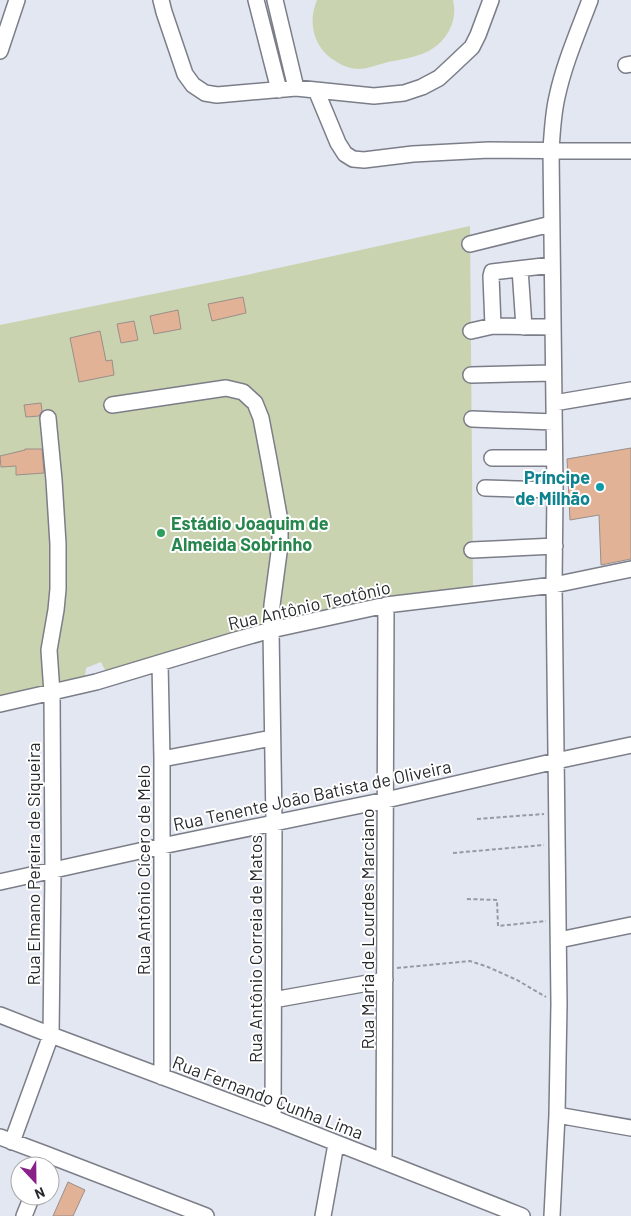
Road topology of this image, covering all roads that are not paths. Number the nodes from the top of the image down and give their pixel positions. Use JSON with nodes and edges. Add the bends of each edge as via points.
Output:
{"nodes":[{"id":1,"x":17,"y":0,"type":"edge"},
{"id":2,"x":160,"y":0,"type":"edge"},
{"id":3,"x":256,"y":0,"type":"edge"},
{"id":4,"x":275,"y":0,"type":"edge"},
{"id":5,"x":491,"y":0,"type":"edge"},
{"id":6,"x":590,"y":0,"type":"edge"},
{"id":7,"x":0,"y":51,"type":"edge"},
{"id":8,"x":296,"y":88,"type":"junction"},
{"id":9,"x":279,"y":90,"type":"junction"},
{"id":10,"x":316,"y":90,"type":"junction"},
{"id":11,"x":551,"y":151,"type":"junction"},
{"id":12,"x":631,"y":151,"type":"edge"},
{"id":13,"x":551,"y":224,"type":"junction"},
{"id":14,"x":470,"y":244,"type":"dead end"},
{"id":15,"x":552,"y":265,"type":"junction"},
{"id":16,"x":520,"y":269,"type":"junction"},
{"id":17,"x":493,"y":326,"type":"junction"},
{"id":18,"x":524,"y":327,"type":"junction"},
{"id":19,"x":553,"y":327,"type":"junction"},
{"id":20,"x":471,"y":331,"type":"dead end"},
{"id":21,"x":553,"y":372,"type":"junction"},
{"id":22,"x":471,"y":375,"type":"dead end"},
{"id":23,"x":631,"y":390,"type":"edge"},
{"id":24,"x":554,"y":404,"type":"junction"},
{"id":25,"x":112,"y":405,"type":"dead end"},
{"id":26,"x":48,"y":418,"type":"dead end"},
{"id":27,"x":472,"y":419,"type":"dead end"},
{"id":28,"x":554,"y":422,"type":"junction"},
{"id":29,"x":492,"y":458,"type":"dead end"},
{"id":30,"x":554,"y":458,"type":"junction"},
{"id":31,"x":485,"y":488,"type":"dead end"},
{"id":32,"x":555,"y":490,"type":"junction"},
{"id":33,"x":555,"y":546,"type":"junction"},
{"id":34,"x":472,"y":550,"type":"dead end"},
{"id":35,"x":631,"y":569,"type":"edge"},
{"id":36,"x":554,"y":585,"type":"junction"},
{"id":37,"x":386,"y":605,"type":"junction"},
{"id":38,"x":272,"y":630,"type":"junction"},
{"id":39,"x":160,"y":663,"type":"junction"},
{"id":40,"x":52,"y":693,"type":"junction"},
{"id":41,"x":0,"y":704,"type":"edge"},
{"id":42,"x":272,"y":738,"type":"junction"},
{"id":43,"x":631,"y":745,"type":"edge"},
{"id":44,"x":162,"y":759,"type":"junction"},
{"id":45,"x":556,"y":761,"type":"junction"},
{"id":46,"x":386,"y":800,"type":"junction"},
{"id":47,"x":274,"y":823,"type":"junction"},
{"id":48,"x":162,"y":846,"type":"junction"},
{"id":49,"x":53,"y":871,"type":"junction"},
{"id":50,"x":0,"y":882,"type":"edge"},
{"id":51,"x":631,"y":925,"type":"edge"},
{"id":52,"x":559,"y":940,"type":"junction"},
{"id":53,"x":385,"y":975,"type":"junction"},
{"id":54,"x":273,"y":1000,"type":"junction"},
{"id":55,"x":0,"y":1015,"type":"edge"},
{"id":56,"x":51,"y":1036,"type":"junction"},
{"id":57,"x":162,"y":1077,"type":"junction"},
{"id":58,"x":557,"y":1114,"type":"junction"},
{"id":59,"x":273,"y":1118,"type":"junction"},
{"id":60,"x":631,"y":1128,"type":"edge"},
{"id":61,"x":6,"y":1140,"type":"edge"},
{"id":62,"x":336,"y":1144,"type":"junction"},
{"id":63,"x":38,"y":1156,"type":"edge"},
{"id":64,"x":384,"y":1162,"type":"junction"},
{"id":65,"x":60,"y":1165,"type":"edge"},
{"id":66,"x":206,"y":1216,"type":"edge"},
{"id":67,"x":323,"y":1216,"type":"edge"},
{"id":68,"x":522,"y":1216,"type":"edge"},
{"id":69,"x":552,"y":1216,"type":"edge"}],
"edges":[{"from":1,"to":7,"type":"street"},
{"from":2,"to":9,"type":"street","via":[[185,74],[193,85],[205,93],[217,95]]},
{"from":3,"to":9,"type":"street"},
{"from":4,"to":8,"type":"street"},
{"from":5,"to":10,"type":"street","via":[[472,47],[439,78],[422,87],[404,93],[374,96]]},
{"from":6,"to":11,"type":"street","via":[[557,96]]},
{"from":8,"to":9,"type":"street"},
{"from":8,"to":10,"type":"street"},
{"from":10,"to":11,"type":"street","via":[[338,143],[353,159],[489,150]]},
{"from":11,"to":12,"type":"street"},
{"from":11,"to":13,"type":"street"},
{"from":13,"to":14,"type":"street"},
{"from":13,"to":15,"type":"street"},
{"from":15,"to":16,"type":"street"},
{"from":15,"to":19,"type":"street"},
{"from":16,"to":17,"type":"street","via":[[491,274]]},
{"from":16,"to":18,"type":"street"},
{"from":17,"to":18,"type":"street"},
{"from":17,"to":20,"type":"street"},
{"from":18,"to":19,"type":"street"},
{"from":19,"to":21,"type":"street"},
{"from":21,"to":22,"type":"street"},
{"from":21,"to":24,"type":"street"},
{"from":23,"to":24,"type":"street"},
{"from":24,"to":28,"type":"street"},
{"from":25,"to":38,"type":"street","name":"Rua Antônio Correia de Matos","via":[[226,388],[243,392],[255,403],[261,418],[280,521]]},
{"from":26,"to":40,"type":"street","name":"Rua Elmano Pereira de Siqueira","via":[[58,544],[58,589],[49,650]]},
{"from":27,"to":28,"type":"street"},
{"from":28,"to":30,"type":"street"},
{"from":29,"to":30,"type":"street"},
{"from":30,"to":32,"type":"street"},
{"from":31,"to":32,"type":"street"},
{"from":32,"to":33,"type":"street"},
{"from":33,"to":34,"type":"street"},
{"from":33,"to":36,"type":"street"},
{"from":35,"to":36,"type":"street","name":"Rua Antônio Teotônio"},
{"from":36,"to":37,"type":"street","name":"Rua Antônio Teotônio"},
{"from":36,"to":45,"type":"street"},
{"from":37,"to":38,"type":"street","name":"Rua Antônio Teotônio"},
{"from":37,"to":46,"type":"street","name":"Rua Maria de Lourdes Marciano"},
{"from":38,"to":39,"type":"street","name":"Rua Antônio Teotônio"},
{"from":38,"to":42,"type":"street","name":"Rua Antônio Correia de Matos"},
{"from":39,"to":40,"type":"street","name":"Rua Antônio Teotônio"},
{"from":39,"to":44,"type":"street","name":"Rua Antônio Cícero de Melo"},
{"from":40,"to":41,"type":"street","name":"Rua Antônio Teotônio"},
{"from":40,"to":49,"type":"street","name":"Rua Elmano Pereira de Siqueira"},
{"from":42,"to":44,"type":"street"},
{"from":42,"to":47,"type":"street","name":"Rua Antônio Correia de Matos"},
{"from":43,"to":45,"type":"street","name":"Rua Tenente João Batista de Oliveira"},
{"from":44,"to":48,"type":"street","name":"Rua Antônio Cícero de Melo"},
{"from":45,"to":46,"type":"street","name":"Rua Tenente João Batista de Oliveira"},
{"from":45,"to":52,"type":"street"},
{"from":46,"to":47,"type":"street","name":"Rua Tenente João Batista de Oliveira"},
{"from":46,"to":53,"type":"street","name":"Rua Maria de Lourdes Marciano"},
{"from":47,"to":48,"type":"street","name":"Rua Tenente João Batista de Oliveira"},
{"from":47,"to":54,"type":"street","name":"Rua Antônio Correia de Matos"},
{"from":48,"to":49,"type":"street","name":"Rua Tenente João Batista de Oliveira"},
{"from":48,"to":57,"type":"street","name":"Rua Antônio Cícero de Melo"},
{"from":49,"to":50,"type":"street","name":"Rua Tenente João Batista de Oliveira"},
{"from":49,"to":56,"type":"street","name":"Rua Elmano Pereira de Siqueira"},
{"from":51,"to":52,"type":"street"},
{"from":52,"to":58,"type":"street"},
{"from":53,"to":54,"type":"street"},
{"from":53,"to":64,"type":"street","name":"Rua Maria de Lourdes Marciano"},
{"from":54,"to":59,"type":"street","name":"Rua Antônio Correia de Matos"},
{"from":55,"to":56,"type":"street","name":"Rua Fernando Cunha Lima"},
{"from":56,"to":57,"type":"street","name":"Rua Fernando Cunha Lima"},
{"from":56,"to":61,"type":"street","name":"Rua Elmano Pereira de Siqueira"},
{"from":57,"to":59,"type":"street","name":"Rua Fernando Cunha Lima"},
{"from":58,"to":60,"type":"street"},
{"from":58,"to":69,"type":"street"},
{"from":59,"to":62,"type":"street","name":"Rua Fernando Cunha Lima"},
{"from":61,"to":63,"type":"street"},
{"from":62,"to":64,"type":"street","name":"Rua Fernando Cunha Lima"},
{"from":62,"to":67,"type":"street"},
{"from":64,"to":68,"type":"street","name":"Rua Fernando Cunha Lima"},
{"from":65,"to":66,"type":"street"}]}
